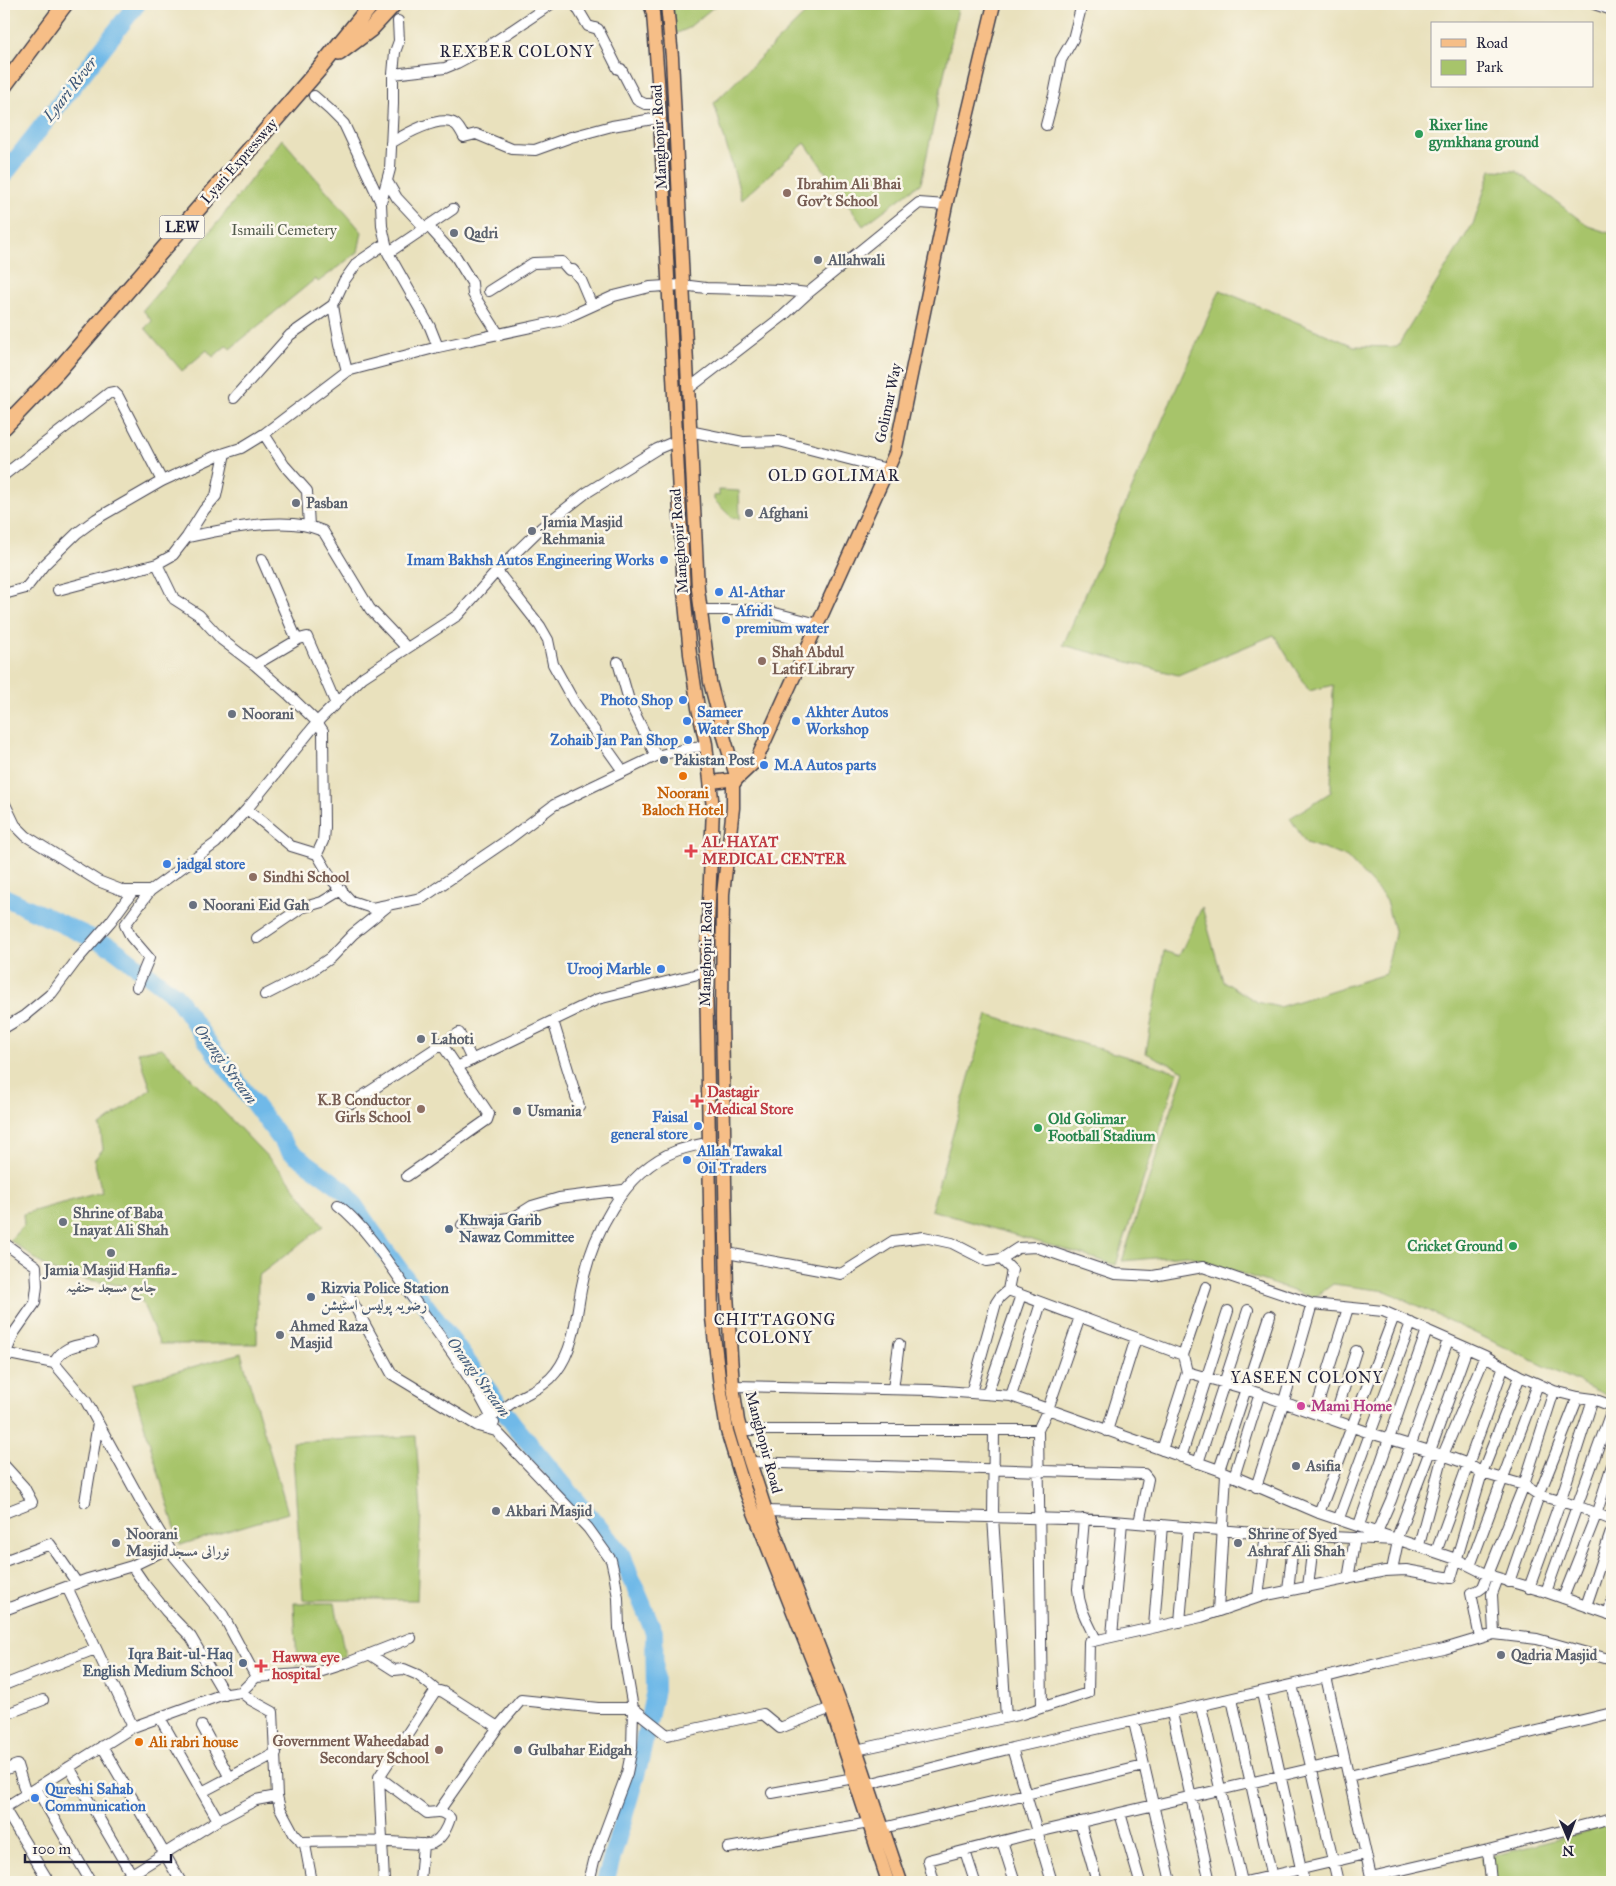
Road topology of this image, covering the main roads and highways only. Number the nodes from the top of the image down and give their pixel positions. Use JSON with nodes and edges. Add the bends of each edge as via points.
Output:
{"nodes":[{"id":1,"x":66,"y":4,"type":"edge"},
{"id":2,"x":372,"y":4,"type":"edge"},
{"id":3,"x":394,"y":4,"type":"edge"},
{"id":4,"x":650,"y":4,"type":"edge"},
{"id":5,"x":667,"y":4,"type":"edge"},
{"id":6,"x":994,"y":4,"type":"edge"},
{"id":7,"x":320,"y":68,"type":"junction"},
{"id":8,"x":4,"y":86,"type":"edge"},
{"id":9,"x":4,"y":427,"type":"edge"},
{"id":10,"x":738,"y":780,"type":"junction"},
{"id":11,"x":711,"y":782,"type":"junction"},
{"id":12,"x":888,"y":1882,"type":"edge"},
{"id":13,"x":901,"y":1882,"type":"edge"}],
"edges":[{"from":1,"to":8,"type":"highway"},
{"from":2,"to":7,"type":"highway","name":"Lyari Expressway","number":"LEW"},
{"from":3,"to":7,"type":"highway","number":"LEW","via":[[370,29]]},
{"from":4,"to":11,"type":"main road","name":"Manghopir Road","via":[[659,104],[684,592],[690,654]]},
{"from":5,"to":10,"type":"main road","name":"Manghopir Road","via":[[700,610],[710,682]]},
{"from":6,"to":10,"type":"main road","name":"Golimar Way","via":[[946,204],[895,453],[756,761]]},
{"from":7,"to":9,"type":"highway","name":"Lyari Expressway","number":"LEW","via":[[57,372]]},
{"from":10,"to":11,"type":"main road"},
{"from":10,"to":13,"type":"main road","name":"Manghopir Road","via":[[733,785],[723,894],[727,1294],[732,1386],[741,1430],[766,1510],[842,1704]]},
{"from":11,"to":12,"type":"main road","name":"Manghopir Road","via":[[713,808],[706,972],[712,1318],[727,1431],[744,1490],[831,1708]]}]}
